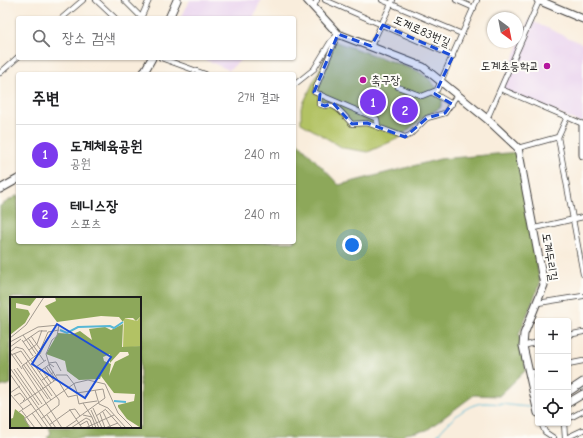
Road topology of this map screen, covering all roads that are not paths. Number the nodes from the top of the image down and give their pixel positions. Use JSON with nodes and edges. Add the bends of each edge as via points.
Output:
{"nodes":[{"id":1,"x":83,"y":0,"type":"edge"},
{"id":2,"x":96,"y":0,"type":"edge"},
{"id":3,"x":124,"y":0,"type":"edge"},
{"id":4,"x":149,"y":0,"type":"edge"},
{"id":5,"x":177,"y":0,"type":"edge"},
{"id":6,"x":307,"y":0,"type":"edge"},
{"id":7,"x":325,"y":0,"type":"edge"},
{"id":8,"x":382,"y":0,"type":"edge"},
{"id":9,"x":456,"y":0,"type":"edge"},
{"id":10,"x":477,"y":0,"type":"edge"},
{"id":11,"x":538,"y":0,"type":"edge"},
{"id":12,"x":392,"y":2,"type":"edge"},
{"id":13,"x":550,"y":2,"type":"edge"},
{"id":14,"x":316,"y":3,"type":"edge"},
{"id":15,"x":474,"y":8,"type":"junction"},
{"id":16,"x":64,"y":16,"type":"edge"},
{"id":17,"x":113,"y":16,"type":"edge"},
{"id":18,"x":139,"y":16,"type":"edge"},
{"id":19,"x":142,"y":16,"type":"edge"},
{"id":20,"x":170,"y":16,"type":"edge"},
{"id":21,"x":583,"y":19,"type":"edge"},
{"id":22,"x":383,"y":25,"type":"junction"},
{"id":23,"x":338,"y":34,"type":"junction"},
{"id":24,"x":462,"y":34,"type":"junction"},
{"id":25,"x":371,"y":46,"type":"junction"},
{"id":26,"x":453,"y":56,"type":"junction"},
{"id":27,"x":16,"y":59,"type":"edge"},
{"id":28,"x":151,"y":60,"type":"edge"},
{"id":29,"x":166,"y":60,"type":"edge"},
{"id":30,"x":144,"y":72,"type":"edge"},
{"id":31,"x":200,"y":72,"type":"edge"},
{"id":32,"x":0,"y":73,"type":"edge"},
{"id":33,"x":440,"y":81,"type":"junction"},
{"id":34,"x":296,"y":83,"type":"edge"},
{"id":35,"x":398,"y":87,"type":"dead end"},
{"id":36,"x":501,"y":88,"type":"junction"},
{"id":37,"x":433,"y":93,"type":"junction"},
{"id":38,"x":320,"y":94,"type":"junction"},
{"id":39,"x":457,"y":95,"type":"junction"},
{"id":40,"x":452,"y":104,"type":"junction"},
{"id":41,"x":567,"y":117,"type":"junction"},
{"id":42,"x":487,"y":119,"type":"junction"},
{"id":43,"x":583,"y":125,"type":"edge"},
{"id":44,"x":378,"y":127,"type":"junction"},
{"id":45,"x":558,"y":137,"type":"junction"},
{"id":46,"x":518,"y":148,"type":"junction"},
{"id":47,"x":583,"y":154,"type":"edge"},
{"id":48,"x":16,"y":180,"type":"edge"},
{"id":49,"x":0,"y":189,"type":"edge"},
{"id":50,"x":583,"y":217,"type":"edge"},
{"id":51,"x":573,"y":219,"type":"junction"},
{"id":52,"x":535,"y":228,"type":"junction"},
{"id":53,"x":583,"y":274,"type":"edge"},
{"id":54,"x":583,"y":296,"type":"edge"},
{"id":55,"x":538,"y":303,"type":"junction"},
{"id":56,"x":583,"y":332,"type":"edge"},
{"id":57,"x":571,"y":334,"type":"edge"},
{"id":58,"x":535,"y":343,"type":"edge"},
{"id":59,"x":523,"y":346,"type":"junction"},
{"id":60,"x":583,"y":361,"type":"edge"},
{"id":61,"x":571,"y":363,"type":"edge"},
{"id":62,"x":535,"y":372,"type":"edge"},
{"id":63,"x":530,"y":373,"type":"junction"},
{"id":64,"x":583,"y":382,"type":"edge"},
{"id":65,"x":571,"y":390,"type":"edge"},
{"id":66,"x":583,"y":394,"type":"edge"},
{"id":67,"x":535,"y":398,"type":"edge"},
{"id":68,"x":571,"y":401,"type":"edge"},
{"id":69,"x":583,"y":411,"type":"edge"},
{"id":70,"x":571,"y":417,"type":"edge"},
{"id":71,"x":543,"y":426,"type":"edge"},
{"id":72,"x":564,"y":426,"type":"edge"},
{"id":73,"x":583,"y":430,"type":"edge"},
{"id":74,"x":554,"y":438,"type":"edge"},
{"id":75,"x":565,"y":438,"type":"edge"}],
"edges":[{"from":1,"to":16,"type":"street"},
{"from":2,"to":17,"type":"street"},
{"from":3,"to":18,"type":"street"},
{"from":4,"to":19,"type":"street"},
{"from":5,"to":20,"type":"street"},
{"from":6,"to":14,"type":"street"},
{"from":7,"to":22,"type":"street","name":"도계로83번길"},
{"from":8,"to":12,"type":"street","name":"도계로83번길"},
{"from":9,"to":15,"type":"street"},
{"from":10,"to":15,"type":"street","name":"도계로83번길"},
{"from":11,"to":13,"type":"street"},
{"from":11,"to":36,"type":"street"},
{"from":12,"to":22,"type":"street"},
{"from":12,"to":24,"type":"street","name":"도계로83번길"},
{"from":13,"to":21,"type":"street"},
{"from":14,"to":23,"type":"street"},
{"from":15,"to":24,"type":"street","name":"도계로83번길"},
{"from":22,"to":25,"type":"street"},
{"from":22,"to":26,"type":"street","name":"도계로83번길"},
{"from":23,"to":25,"type":"street"},
{"from":23,"to":34,"type":"street","via":[[314,69]]},
{"from":23,"to":38,"type":"street","via":[[317,82],[314,92]]},
{"from":24,"to":26,"type":"street","name":"도계로83번길"},
{"from":25,"to":33,"type":"street","via":[[423,67]]},
{"from":26,"to":33,"type":"street","name":"도계로83번길"},
{"from":27,"to":32,"type":"street"},
{"from":28,"to":30,"type":"street"},
{"from":29,"to":31,"type":"street"},
{"from":33,"to":37,"type":"street","name":"도계로83번길"},
{"from":33,"to":39,"type":"street"},
{"from":35,"to":37,"type":"street","via":[[422,96]]},
{"from":36,"to":41,"type":"street"},
{"from":36,"to":42,"type":"street"},
{"from":37,"to":40,"type":"street"},
{"from":38,"to":44,"type":"street","via":[[377,119]]},
{"from":38,"to":44,"type":"street","via":[[319,104],[335,106],[352,124],[367,123]]},
{"from":39,"to":40,"type":"street"},
{"from":39,"to":42,"type":"street"},
{"from":40,"to":44,"type":"street","via":[[445,114],[427,118],[405,137]]},
{"from":41,"to":43,"type":"street"},
{"from":41,"to":45,"type":"street"},
{"from":42,"to":46,"type":"street"},
{"from":43,"to":47,"type":"street"},
{"from":45,"to":46,"type":"street"},
{"from":45,"to":51,"type":"street"},
{"from":46,"to":52,"type":"street","name":"도계두리길"},
{"from":48,"to":49,"type":"street"},
{"from":50,"to":51,"type":"street"},
{"from":51,"to":52,"type":"street"},
{"from":51,"to":53,"type":"street"},
{"from":52,"to":55,"type":"street","name":"도계두리길","via":[[544,285]]},
{"from":54,"to":55,"type":"street"},
{"from":55,"to":59,"type":"street","name":"도계두리길","via":[[524,334]]},
{"from":56,"to":57,"type":"street"},
{"from":58,"to":59,"type":"street"},
{"from":59,"to":63,"type":"street","name":"도계두리길"},
{"from":60,"to":61,"type":"street"},
{"from":62,"to":63,"type":"street"},
{"from":63,"to":67,"type":"street","name":"도계두리길"},
{"from":64,"to":65,"type":"street"},
{"from":66,"to":68,"type":"street"},
{"from":69,"to":70,"type":"street"},
{"from":71,"to":74,"type":"street","via":[[545,432]]},
{"from":72,"to":75,"type":"street"},
{"from":73,"to":75,"type":"street"}]}
